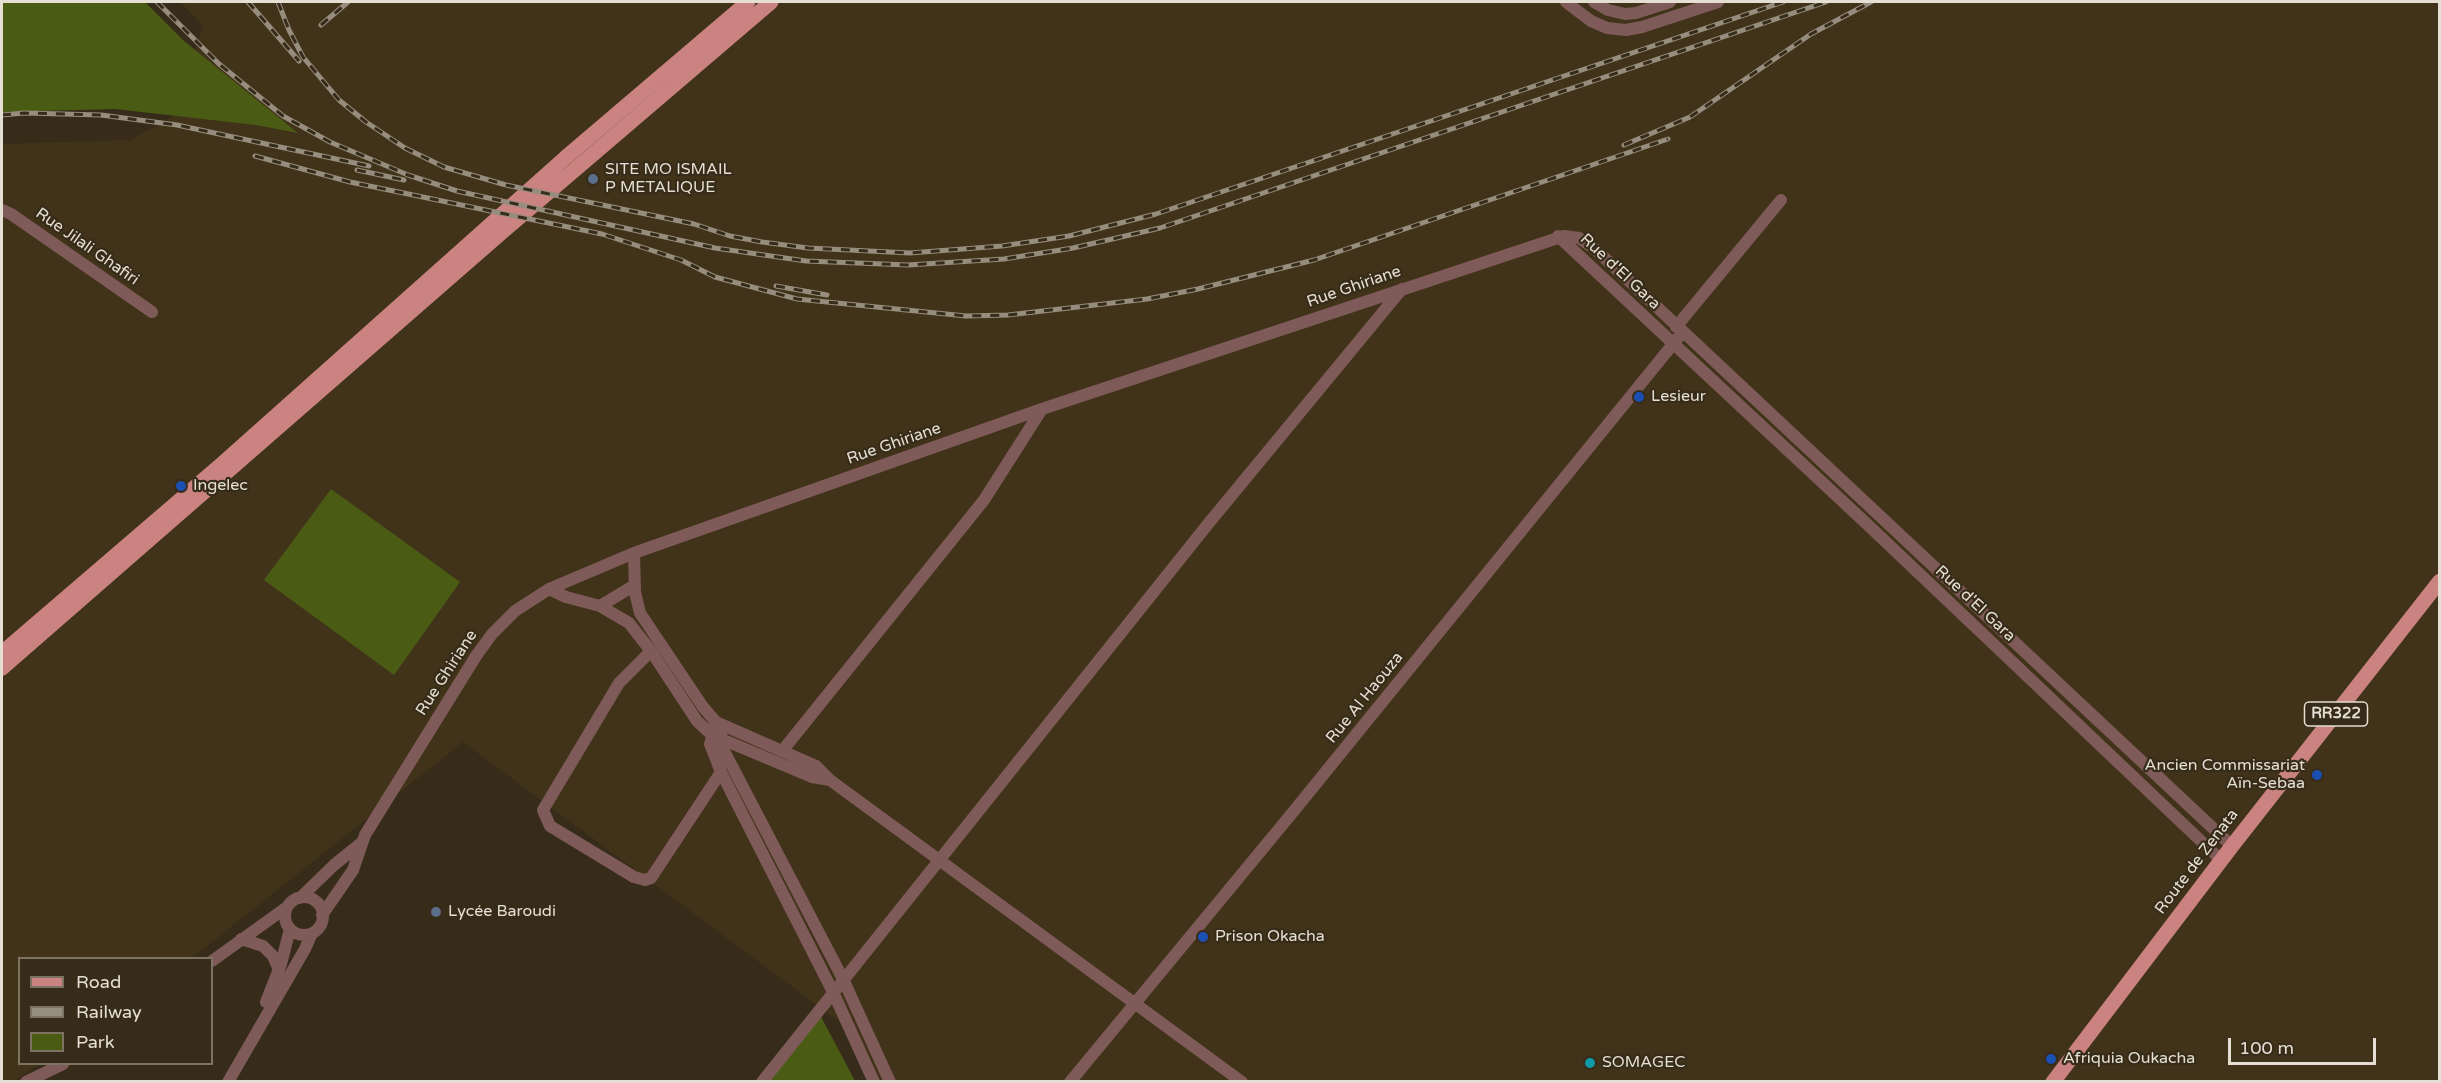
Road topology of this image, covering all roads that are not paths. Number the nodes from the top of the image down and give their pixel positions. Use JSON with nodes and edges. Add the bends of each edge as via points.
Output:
{"nodes":[{"id":1,"x":748,"y":2,"type":"edge"},
{"id":2,"x":771,"y":2,"type":"edge"},
{"id":3,"x":1566,"y":2,"type":"edge"},
{"id":4,"x":1595,"y":2,"type":"edge"},
{"id":5,"x":1670,"y":2,"type":"edge"},
{"id":6,"x":1718,"y":2,"type":"edge"},
{"id":7,"x":1587,"y":19,"type":"junction"},
{"id":8,"x":1781,"y":200,"type":"dead end"},
{"id":9,"x":2,"y":210,"type":"edge"},
{"id":10,"x":1558,"y":236,"type":"junction"},
{"id":11,"x":1402,"y":289,"type":"junction"},
{"id":12,"x":152,"y":312,"type":"dead end"},
{"id":13,"x":1679,"y":330,"type":"junction"},
{"id":14,"x":1673,"y":344,"type":"junction"},
{"id":15,"x":1042,"y":409,"type":"junction"},
{"id":16,"x":634,"y":553,"type":"junction"},
{"id":17,"x":2439,"y":581,"type":"edge"},
{"id":18,"x":635,"y":585,"type":"junction"},
{"id":19,"x":549,"y":589,"type":"junction"},
{"id":20,"x":600,"y":606,"type":"junction"},
{"id":21,"x":651,"y":651,"type":"junction"},
{"id":22,"x":2,"y":653,"type":"edge"},
{"id":23,"x":2,"y":668,"type":"edge"},
{"id":24,"x":2057,"y":680,"type":"junction"},
{"id":25,"x":2046,"y":693,"type":"junction"},
{"id":26,"x":720,"y":724,"type":"junction"},
{"id":27,"x":716,"y":738,"type":"junction"},
{"id":28,"x":783,"y":750,"type":"junction"},
{"id":29,"x":721,"y":772,"type":"junction"},
{"id":30,"x":830,"y":780,"type":"junction"},
{"id":31,"x":360,"y":844,"type":"junction"},
{"id":32,"x":2232,"y":846,"type":"junction"},
{"id":33,"x":939,"y":858,"type":"junction"},
{"id":34,"x":2221,"y":860,"type":"junction"},
{"id":35,"x":300,"y":898,"type":"junction"},
{"id":36,"x":287,"y":907,"type":"junction"},
{"id":37,"x":322,"y":915,"type":"junction"},
{"id":38,"x":288,"y":927,"type":"junction"},
{"id":39,"x":253,"y":931,"type":"junction"},
{"id":40,"x":312,"y":933,"type":"junction"},
{"id":41,"x":241,"y":939,"type":"junction"},
{"id":42,"x":213,"y":961,"type":"edge"},
{"id":43,"x":279,"y":970,"type":"junction"},
{"id":44,"x":843,"y":979,"type":"junction"},
{"id":45,"x":833,"y":992,"type":"junction"},
{"id":46,"x":1134,"y":1003,"type":"junction"},
{"id":47,"x":61,"y":1065,"type":"edge"},
{"id":48,"x":226,"y":1078,"type":"edge"},
{"id":49,"x":26,"y":1082,"type":"edge"},
{"id":50,"x":762,"y":1082,"type":"edge"},
{"id":51,"x":874,"y":1082,"type":"edge"},
{"id":52,"x":890,"y":1082,"type":"edge"},
{"id":53,"x":1070,"y":1082,"type":"edge"},
{"id":54,"x":1242,"y":1082,"type":"edge"},
{"id":55,"x":2053,"y":1082,"type":"edge"}],
"edges":[{"from":1,"to":22,"type":"main road"},
{"from":2,"to":23,"type":"main road"},
{"from":3,"to":7,"type":"street"},
{"from":4,"to":5,"type":"street","via":[[1625,14]]},
{"from":4,"to":7,"type":"street"},
{"from":6,"to":7,"type":"street","via":[[1633,29],[1607,28]]},
{"from":8,"to":13,"type":"street","name":"Rue Al Haouza"},
{"from":9,"to":12,"type":"street","name":"Rue Jilali Ghafiri"},
{"from":10,"to":11,"type":"street","name":"Rue Ghiriane"},
{"from":10,"to":13,"type":"street","name":"Rue d'El Gara","via":[[1576,237],[1588,243]]},
{"from":10,"to":14,"type":"street","name":"Rue d'El Gara"},
{"from":11,"to":15,"type":"street","name":"Rue Ghiriane"},
{"from":11,"to":33,"type":"street"},
{"from":13,"to":14,"type":"street","name":"Rue Al Haouza"},
{"from":13,"to":24,"type":"street","name":"Rue d'El Gara"},
{"from":14,"to":25,"type":"street","name":"Rue d'El Gara"},
{"from":14,"to":46,"type":"street","name":"Rue Al Haouza"},
{"from":15,"to":16,"type":"street","name":"Rue Ghiriane"},
{"from":15,"to":28,"type":"street","via":[[984,500]]},
{"from":16,"to":18,"type":"street"},
{"from":16,"to":19,"type":"street","name":"Rue Ghiriane"},
{"from":17,"to":32,"type":"main road","name":"Route de Zenata","number":"RR322"},
{"from":18,"to":20,"type":"street"},
{"from":18,"to":26,"type":"street","via":[[640,613],[703,707]]},
{"from":19,"to":20,"type":"street"},
{"from":19,"to":31,"type":"street","name":"Rue Ghiriane","via":[[514,611],[492,634]]},
{"from":20,"to":21,"type":"street","via":[[629,623]]},
{"from":21,"to":27,"type":"street","via":[[696,721]]},
{"from":21,"to":29,"type":"street","via":[[619,683],[543,810],[550,826],[634,878],[645,880],[651,878]]},
{"from":24,"to":25,"type":"street"},
{"from":24,"to":32,"type":"street","name":"Rue d'El Gara"},
{"from":25,"to":34,"type":"street","name":"Rue d'El Gara"},
{"from":26,"to":27,"type":"street"},
{"from":26,"to":28,"type":"street"},
{"from":27,"to":29,"type":"street","via":[[711,748]]},
{"from":27,"to":30,"type":"street","via":[[812,777]]},
{"from":27,"to":44,"type":"street"},
{"from":28,"to":30,"type":"street","via":[[816,766]]},
{"from":29,"to":45,"type":"street"},
{"from":30,"to":33,"type":"street"},
{"from":31,"to":35,"type":"street","name":"Rue Ghiriane"},
{"from":31,"to":37,"type":"street","name":"Rue Ghiriane","via":[[353,870]]},
{"from":32,"to":34,"type":"main road","name":"Route de Zenata","number":"RR322"},
{"from":33,"to":44,"type":"street"},
{"from":33,"to":46,"type":"street"},
{"from":34,"to":55,"type":"main road","name":"Route de Zenata","number":"RR322"},
{"from":35,"to":36,"type":"street"},
{"from":35,"to":37,"type":"street","via":[[315,902]]},
{"from":36,"to":38,"type":"street"},
{"from":36,"to":39,"type":"street"},
{"from":37,"to":40,"type":"street","via":[[320,926]]},
{"from":38,"to":39,"type":"street"},
{"from":38,"to":40,"type":"street","via":[[298,934]]},
{"from":38,"to":43,"type":"street"},
{"from":39,"to":41,"type":"street"},
{"from":40,"to":48,"type":"street"},
{"from":41,"to":42,"type":"street"},
{"from":41,"to":43,"type":"street","via":[[263,946]]},
{"from":43,"to":48,"type":"street"},
{"from":44,"to":45,"type":"street"},
{"from":44,"to":52,"type":"street"},
{"from":45,"to":50,"type":"street"},
{"from":45,"to":51,"type":"street"},
{"from":46,"to":53,"type":"street","name":"Rue Al Haouza"},
{"from":46,"to":54,"type":"street"},
{"from":47,"to":49,"type":"street"}]}
